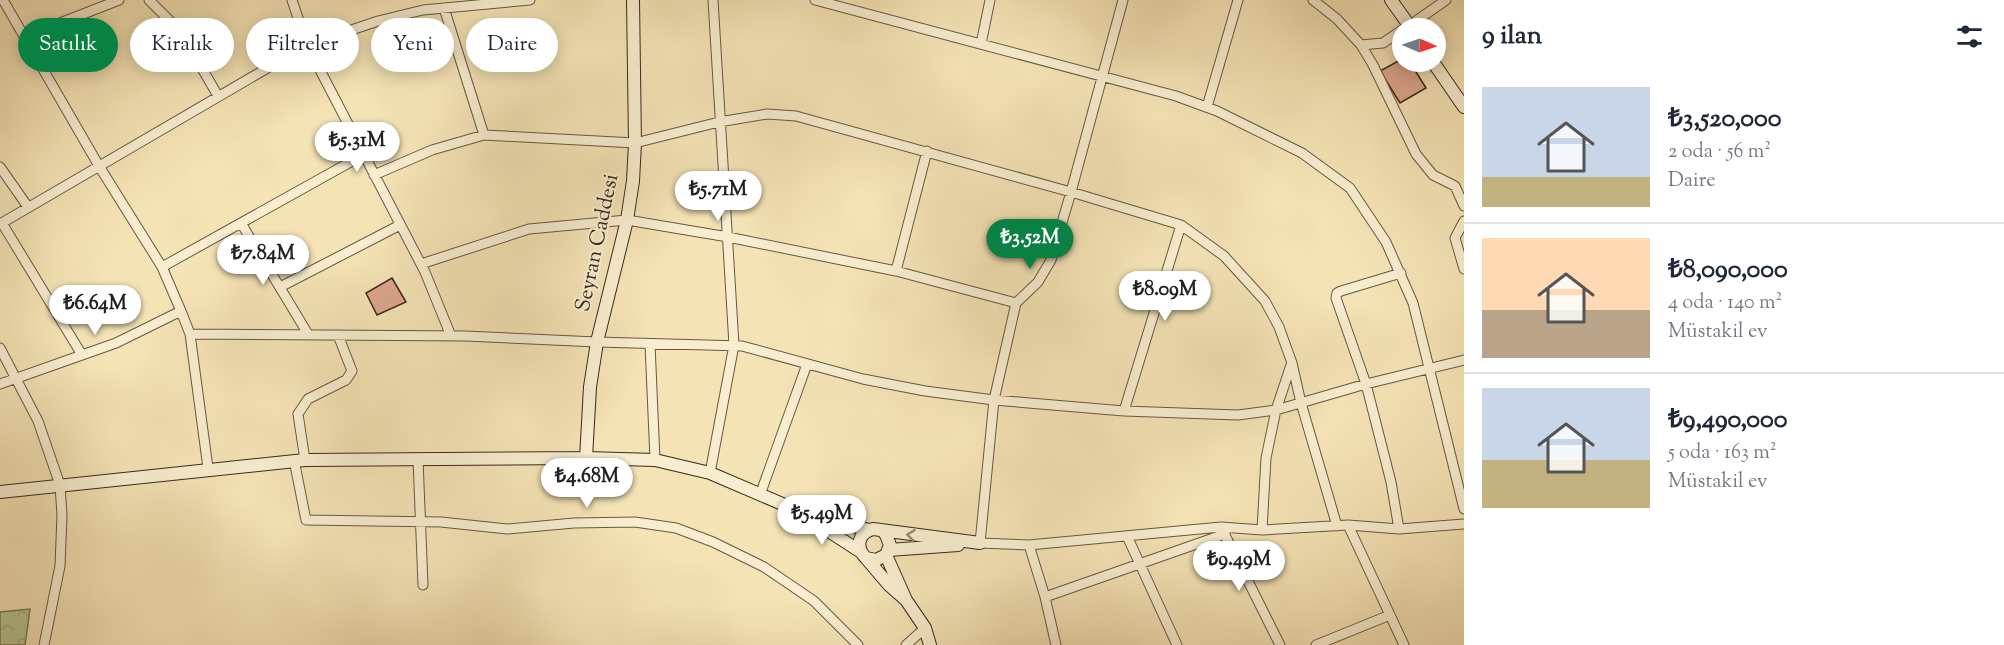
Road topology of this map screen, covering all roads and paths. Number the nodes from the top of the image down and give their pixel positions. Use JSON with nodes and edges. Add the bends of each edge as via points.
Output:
{"nodes":[{"id":1,"x":3,"y":0,"type":"edge"},
{"id":2,"x":119,"y":0,"type":"edge"},
{"id":3,"x":149,"y":0,"type":"edge"},
{"id":4,"x":292,"y":0,"type":"edge"},
{"id":5,"x":530,"y":0,"type":"edge"},
{"id":6,"x":633,"y":0,"type":"edge"},
{"id":7,"x":713,"y":0,"type":"edge"},
{"id":8,"x":815,"y":0,"type":"edge"},
{"id":9,"x":990,"y":0,"type":"edge"},
{"id":10,"x":1123,"y":0,"type":"edge"},
{"id":11,"x":1238,"y":0,"type":"edge"},
{"id":12,"x":1313,"y":0,"type":"edge"},
{"id":13,"x":1391,"y":0,"type":"edge"},
{"id":14,"x":1446,"y":0,"type":"edge"},
{"id":15,"x":506,"y":1,"type":"edge"},
{"id":16,"x":422,"y":5,"type":"edge"},
{"id":17,"x":444,"y":8,"type":"junction"},
{"id":18,"x":73,"y":18,"type":"edge"},
{"id":19,"x":298,"y":18,"type":"edge"},
{"id":20,"x":1401,"y":18,"type":"edge"},
{"id":21,"x":1421,"y":18,"type":"edge"},
{"id":22,"x":18,"y":26,"type":"edge"},
{"id":23,"x":359,"y":27,"type":"edge"},
{"id":24,"x":1392,"y":37,"type":"edge"},
{"id":25,"x":981,"y":44,"type":"junction"},
{"id":26,"x":1360,"y":45,"type":"junction"},
{"id":27,"x":44,"y":72,"type":"edge"},
{"id":28,"x":260,"y":72,"type":"edge"},
{"id":29,"x":321,"y":72,"type":"edge"},
{"id":30,"x":1440,"y":72,"type":"edge"},
{"id":31,"x":1103,"y":76,"type":"junction"},
{"id":32,"x":218,"y":96,"type":"junction"},
{"id":33,"x":1207,"y":107,"type":"junction"},
{"id":34,"x":1464,"y":107,"type":"edge"},
{"id":35,"x":719,"y":123,"type":"junction"},
{"id":36,"x":484,"y":135,"type":"junction"},
{"id":37,"x":635,"y":143,"type":"junction"},
{"id":38,"x":927,"y":152,"type":"junction"},
{"id":39,"x":363,"y":155,"type":"junction"},
{"id":40,"x":99,"y":166,"type":"junction"},
{"id":41,"x":0,"y":167,"type":"edge"},
{"id":42,"x":374,"y":175,"type":"junction"},
{"id":43,"x":1071,"y":192,"type":"junction"},
{"id":44,"x":1464,"y":206,"type":"edge"},
{"id":45,"x":28,"y":207,"type":"junction"},
{"id":46,"x":627,"y":220,"type":"junction"},
{"id":47,"x":1464,"y":221,"type":"edge"},
{"id":48,"x":1,"y":223,"type":"edge"},
{"id":49,"x":241,"y":223,"type":"junction"},
{"id":50,"x":400,"y":225,"type":"junction"},
{"id":51,"x":1181,"y":225,"type":"junction"},
{"id":52,"x":728,"y":237,"type":"junction"},
{"id":53,"x":421,"y":264,"type":"junction"},
{"id":54,"x":162,"y":267,"type":"junction"},
{"id":55,"x":1464,"y":269,"type":"edge"},
{"id":56,"x":896,"y":271,"type":"junction"},
{"id":57,"x":1401,"y":273,"type":"junction"},
{"id":58,"x":280,"y":288,"type":"junction"},
{"id":59,"x":1016,"y":303,"type":"junction"},
{"id":60,"x":181,"y":311,"type":"junction"},
{"id":61,"x":190,"y":334,"type":"junction"},
{"id":62,"x":308,"y":334,"type":"junction"},
{"id":63,"x":339,"y":335,"type":"junction"},
{"id":64,"x":451,"y":336,"type":"junction"},
{"id":65,"x":597,"y":342,"type":"junction"},
{"id":66,"x":651,"y":344,"type":"junction"},
{"id":67,"x":734,"y":345,"type":"junction"},
{"id":68,"x":0,"y":348,"type":"edge"},
{"id":69,"x":82,"y":355,"type":"junction"},
{"id":70,"x":1464,"y":360,"type":"edge"},
{"id":71,"x":1292,"y":363,"type":"junction"},
{"id":72,"x":807,"y":364,"type":"junction"},
{"id":73,"x":1428,"y":369,"type":"junction"},
{"id":74,"x":17,"y":377,"type":"junction"},
{"id":75,"x":0,"y":384,"type":"edge"},
{"id":76,"x":1366,"y":384,"type":"junction"},
{"id":77,"x":994,"y":400,"type":"junction"},
{"id":78,"x":1301,"y":403,"type":"junction"},
{"id":79,"x":1276,"y":410,"type":"junction"},
{"id":80,"x":1124,"y":411,"type":"junction"},
{"id":81,"x":586,"y":458,"type":"junction"},
{"id":82,"x":418,"y":459,"type":"junction"},
{"id":83,"x":300,"y":460,"type":"junction"},
{"id":84,"x":655,"y":460,"type":"junction"},
{"id":85,"x":208,"y":468,"type":"junction"},
{"id":86,"x":710,"y":473,"type":"junction"},
{"id":87,"x":60,"y":485,"type":"junction"},
{"id":88,"x":0,"y":492,"type":"edge"},
{"id":89,"x":760,"y":495,"type":"junction"},
{"id":90,"x":1464,"y":509,"type":"edge"},
{"id":91,"x":801,"y":512,"type":"junction"},
{"id":92,"x":421,"y":522,"type":"junction"},
{"id":93,"x":1464,"y":524,"type":"edge"},
{"id":94,"x":1348,"y":525,"type":"junction"},
{"id":95,"x":1336,"y":526,"type":"junction"},
{"id":96,"x":1400,"y":529,"type":"junction"},
{"id":97,"x":869,"y":530,"type":"junction"},
{"id":98,"x":1262,"y":530,"type":"junction"},
{"id":99,"x":883,"y":531,"type":"junction"},
{"id":100,"x":1223,"y":531,"type":"junction"},
{"id":101,"x":1127,"y":536,"type":"junction"},
{"id":102,"x":980,"y":543,"type":"junction"},
{"id":103,"x":1029,"y":545,"type":"junction"},
{"id":104,"x":887,"y":553,"type":"junction"},
{"id":105,"x":863,"y":555,"type":"junction"},
{"id":106,"x":1139,"y":564,"type":"junction"},
{"id":107,"x":423,"y":585,"type":"dead end"},
{"id":108,"x":1045,"y":597,"type":"junction"},
{"id":109,"x":906,"y":600,"type":"junction"},
{"id":110,"x":1390,"y":615,"type":"junction"},
{"id":111,"x":925,"y":628,"type":"junction"},
{"id":112,"x":44,"y":645,"type":"edge"},
{"id":113,"x":858,"y":645,"type":"edge"},
{"id":114,"x":906,"y":645,"type":"edge"},
{"id":115,"x":930,"y":645,"type":"edge"},
{"id":116,"x":1056,"y":645,"type":"edge"},
{"id":117,"x":1177,"y":645,"type":"edge"},
{"id":118,"x":1280,"y":645,"type":"edge"},
{"id":119,"x":1316,"y":645,"type":"edge"},
{"id":120,"x":1404,"y":645,"type":"edge"}],
"edges":[{"from":1,"to":22,"type":"street"},
{"from":2,"to":18,"type":"street"},
{"from":3,"to":32,"type":"street","via":[[181,32]]},
{"from":4,"to":19,"type":"street"},
{"from":5,"to":15,"type":"street"},
{"from":6,"to":37,"type":"street","name":"Seyran Caddesi"},
{"from":7,"to":35,"type":"street"},
{"from":8,"to":25,"type":"street"},
{"from":9,"to":25,"type":"street"},
{"from":10,"to":31,"type":"street"},
{"from":11,"to":33,"type":"street"},
{"from":12,"to":26,"type":"street"},
{"from":13,"to":20,"type":"street"},
{"from":14,"to":21,"type":"street"},
{"from":15,"to":17,"type":"street"},
{"from":16,"to":17,"type":"street"},
{"from":16,"to":23,"type":"street"},
{"from":17,"to":36,"type":"street"},
{"from":24,"to":26,"type":"street","via":[[1383,43]]},
{"from":25,"to":31,"type":"street"},
{"from":26,"to":44,"type":"street","via":[[1416,154],[1433,175],[1455,186]]},
{"from":27,"to":40,"type":"street"},
{"from":28,"to":32,"type":"street"},
{"from":29,"to":39,"type":"street"},
{"from":30,"to":34,"type":"street"},
{"from":31,"to":33,"type":"street"},
{"from":31,"to":43,"type":"street"},
{"from":32,"to":40,"type":"street"},
{"from":33,"to":57,"type":"street","via":[[1302,153],[1350,188],[1386,242]]},
{"from":35,"to":37,"type":"street"},
{"from":35,"to":38,"type":"street","via":[[767,114],[796,116]]},
{"from":35,"to":52,"type":"street"},
{"from":36,"to":37,"type":"street"},
{"from":36,"to":42,"type":"street","via":[[432,150]]},
{"from":37,"to":46,"type":"street","name":"Seyran Caddesi"},
{"from":38,"to":43,"type":"street"},
{"from":38,"to":56,"type":"street"},
{"from":39,"to":42,"type":"street"},
{"from":39,"to":49,"type":"street"},
{"from":40,"to":45,"type":"street"},
{"from":40,"to":54,"type":"street"},
{"from":41,"to":45,"type":"street"},
{"from":42,"to":50,"type":"street"},
{"from":43,"to":51,"type":"street"},
{"from":43,"to":59,"type":"street","via":[[1051,260],[1038,282]]},
{"from":45,"to":48,"type":"street"},
{"from":46,"to":52,"type":"street"},
{"from":46,"to":53,"type":"street","via":[[529,229]]},
{"from":46,"to":65,"type":"street","name":"Seyran Caddesi"},
{"from":47,"to":55,"type":"street","via":[[1455,238]]},
{"from":48,"to":69,"type":"street"},
{"from":49,"to":54,"type":"street"},
{"from":49,"to":58,"type":"street"},
{"from":50,"to":53,"type":"street"},
{"from":50,"to":58,"type":"street"},
{"from":51,"to":71,"type":"street","via":[[1224,256],[1265,302]]},
{"from":51,"to":80,"type":"street"},
{"from":52,"to":56,"type":"street"},
{"from":52,"to":67,"type":"street"},
{"from":53,"to":64,"type":"street"},
{"from":54,"to":60,"type":"street"},
{"from":56,"to":59,"type":"street"},
{"from":57,"to":73,"type":"street","via":[[1413,303]]},
{"from":57,"to":76,"type":"street","via":[[1336,295]]},
{"from":58,"to":62,"type":"street"},
{"from":59,"to":77,"type":"street"},
{"from":60,"to":61,"type":"street"},
{"from":60,"to":69,"type":"street"},
{"from":61,"to":62,"type":"street"},
{"from":61,"to":85,"type":"street"},
{"from":62,"to":63,"type":"street"},
{"from":63,"to":64,"type":"street"},
{"from":63,"to":83,"type":"street","via":[[352,371],[346,380],[308,399],[298,414]]},
{"from":64,"to":65,"type":"street"},
{"from":65,"to":66,"type":"street"},
{"from":65,"to":81,"type":"street","name":"Seyran Caddesi"},
{"from":66,"to":67,"type":"street"},
{"from":66,"to":84,"type":"street"},
{"from":67,"to":72,"type":"street"},
{"from":67,"to":86,"type":"street"},
{"from":68,"to":74,"type":"street"},
{"from":69,"to":74,"type":"street"},
{"from":70,"to":73,"type":"street"},
{"from":71,"to":78,"type":"street"},
{"from":71,"to":79,"type":"street"},
{"from":72,"to":77,"type":"street","via":[[925,391]]},
{"from":72,"to":89,"type":"street"},
{"from":73,"to":76,"type":"street"},
{"from":73,"to":90,"type":"street"},
{"from":74,"to":75,"type":"street"},
{"from":74,"to":87,"type":"street"},
{"from":76,"to":78,"type":"street"},
{"from":76,"to":96,"type":"street"},
{"from":77,"to":80,"type":"street"},
{"from":77,"to":102,"type":"street"},
{"from":78,"to":79,"type":"street"},
{"from":78,"to":95,"type":"street"},
{"from":79,"to":80,"type":"street","via":[[1238,415]]},
{"from":79,"to":98,"type":"street","via":[[1266,458]]},
{"from":81,"to":82,"type":"street"},
{"from":81,"to":84,"type":"street"},
{"from":82,"to":83,"type":"street"},
{"from":82,"to":92,"type":"street"},
{"from":83,"to":85,"type":"street"},
{"from":83,"to":92,"type":"street","via":[[306,520]]},
{"from":84,"to":86,"type":"street"},
{"from":85,"to":87,"type":"street"},
{"from":86,"to":89,"type":"street"},
{"from":87,"to":88,"type":"street"},
{"from":87,"to":112,"type":"street","via":[[60,567]]},
{"from":89,"to":91,"type":"street"},
{"from":91,"to":97,"type":"street"},
{"from":91,"to":105,"type":"street"},
{"from":92,"to":107,"type":"street"},
{"from":92,"to":113,"type":"street","via":[[507,529],[635,522],[676,528],[764,567],[814,601]]},
{"from":93,"to":96,"type":"street"},
{"from":94,"to":95,"type":"street"},
{"from":94,"to":96,"type":"street"},
{"from":94,"to":110,"type":"street"},
{"from":95,"to":98,"type":"street"},
{"from":97,"to":99,"type":"street"},
{"from":97,"to":105,"type":"street","via":[[860,539]]},
{"from":98,"to":100,"type":"street"},
{"from":102,"to":99,"type":"street","one_way":true},
{"from":99,"to":104,"type":"street","via":[[889,540]]},
{"from":100,"to":101,"type":"street"},
{"from":100,"to":106,"type":"street"},
{"from":100,"to":118,"type":"street"},
{"from":101,"to":103,"type":"street"},
{"from":101,"to":106,"type":"street"},
{"from":102,"to":103,"type":"street"},
{"from":102,"to":104,"type":"street"},
{"from":103,"to":108,"type":"street"},
{"from":104,"to":105,"type":"street","via":[[876,560]]},
{"from":104,"to":109,"type":"street"},
{"from":105,"to":109,"type":"street"},
{"from":106,"to":108,"type":"street"},
{"from":106,"to":117,"type":"street"},
{"from":108,"to":116,"type":"street"},
{"from":109,"to":111,"type":"street"},
{"from":110,"to":119,"type":"street"},
{"from":110,"to":120,"type":"street"},
{"from":111,"to":114,"type":"street"},
{"from":111,"to":115,"type":"street"}]}
